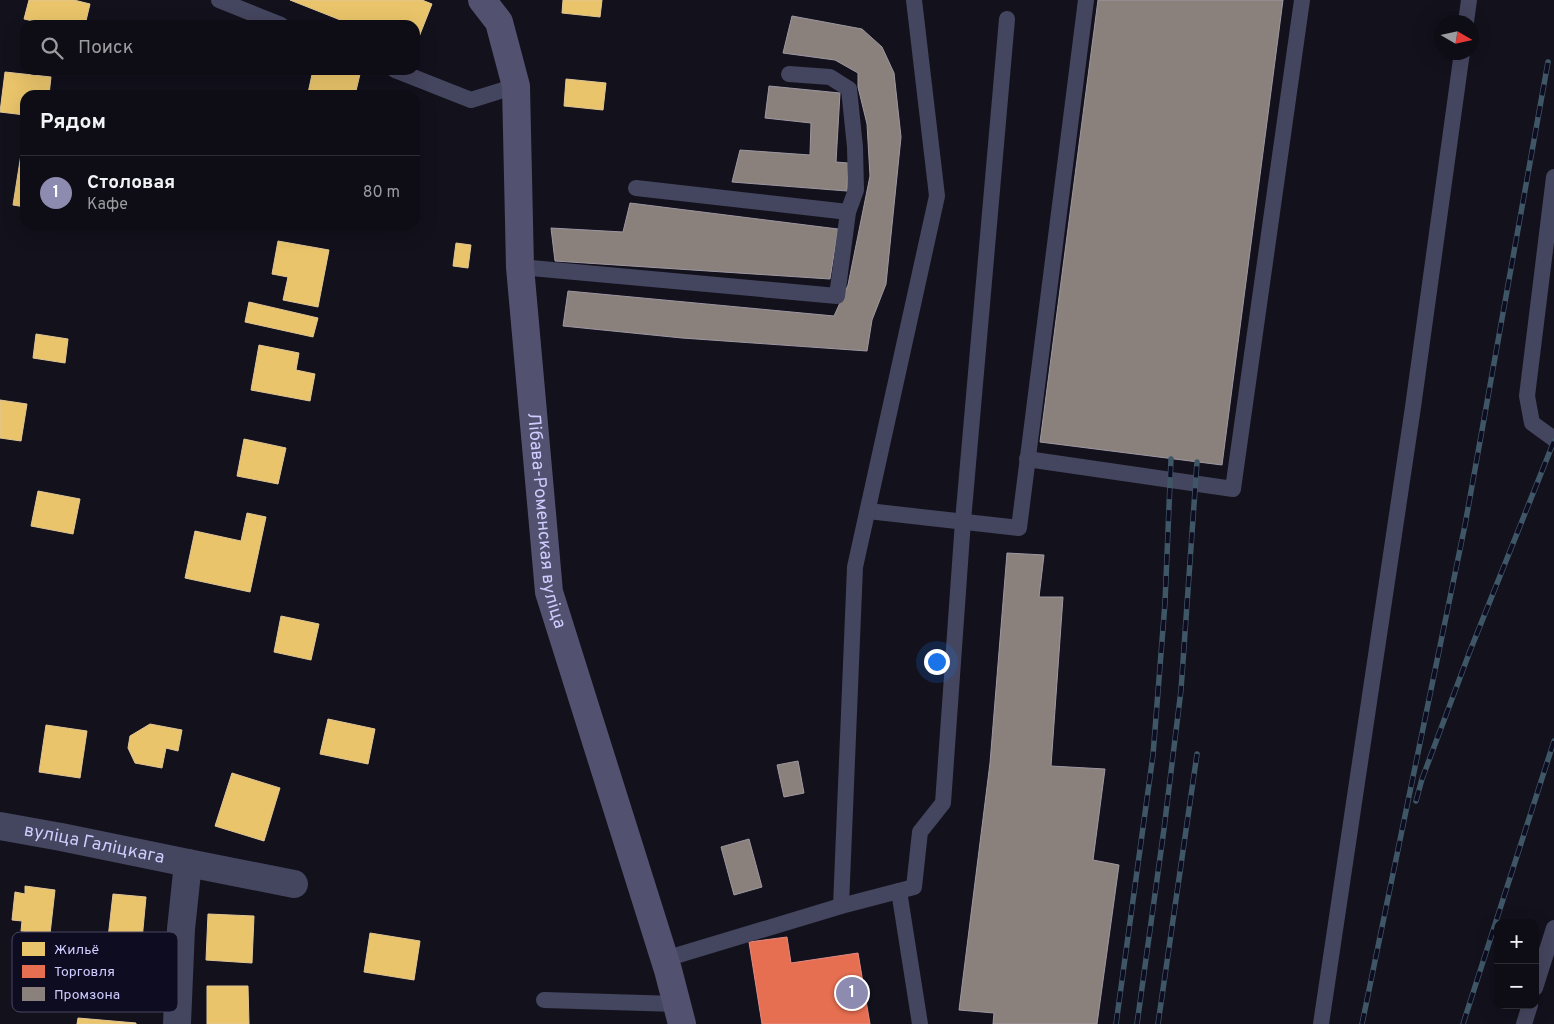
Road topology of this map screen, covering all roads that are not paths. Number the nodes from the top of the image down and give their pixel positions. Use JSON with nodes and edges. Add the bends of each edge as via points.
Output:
{"nodes":[{"id":1,"x":218,"y":0,"type":"edge"},
{"id":2,"x":482,"y":0,"type":"edge"},
{"id":3,"x":914,"y":0,"type":"edge"},
{"id":4,"x":1086,"y":0,"type":"edge"},
{"id":5,"x":1302,"y":0,"type":"edge"},
{"id":6,"x":1469,"y":0,"type":"edge"},
{"id":7,"x":500,"y":11,"type":"edge"},
{"id":8,"x":1467,"y":15,"type":"edge"},
{"id":9,"x":1006,"y":19,"type":"dead end"},
{"id":10,"x":268,"y":20,"type":"edge"},
{"id":11,"x":1461,"y":60,"type":"edge"},
{"id":12,"x":789,"y":74,"type":"dead end"},
{"id":13,"x":408,"y":75,"type":"edge"},
{"id":14,"x":516,"y":86,"type":"junction"},
{"id":15,"x":1554,"y":177,"type":"edge"},
{"id":16,"x":636,"y":188,"type":"dead end"},
{"id":17,"x":848,"y":212,"type":"junction"},
{"id":18,"x":520,"y":267,"type":"junction"},
{"id":19,"x":1554,"y":439,"type":"edge"},
{"id":20,"x":1028,"y":459,"type":"junction"},
{"id":21,"x":868,"y":511,"type":"junction"},
{"id":22,"x":963,"y":522,"type":"junction"},
{"id":23,"x":0,"y":826,"type":"edge"},
{"id":24,"x":188,"y":863,"type":"junction"},
{"id":25,"x":294,"y":884,"type":"dead end"},
{"id":26,"x":899,"y":891,"type":"junction"},
{"id":27,"x":841,"y":906,"type":"junction"},
{"id":28,"x":1554,"y":928,"type":"edge"},
{"id":29,"x":665,"y":959,"type":"junction"},
{"id":30,"x":1539,"y":975,"type":"edge"},
{"id":31,"x":178,"y":1000,"type":"edge"},
{"id":32,"x":544,"y":1000,"type":"dead end"},
{"id":33,"x":1529,"y":1009,"type":"edge"},
{"id":34,"x":680,"y":1014,"type":"edge"},
{"id":35,"x":920,"y":1024,"type":"edge"},
{"id":36,"x":1322,"y":1024,"type":"edge"},
{"id":37,"x":1524,"y":1024,"type":"edge"}],
"edges":[{"from":1,"to":10,"type":"lane"},
{"from":2,"to":7,"type":"main road"},
{"from":3,"to":21,"type":"lane","via":[[937,196]]},
{"from":4,"to":20,"type":"lane"},
{"from":5,"to":20,"type":"lane","via":[[1233,489]]},
{"from":6,"to":8,"type":"lane"},
{"from":7,"to":14,"type":"main road","name":"Лібава-Роменская вуліца"},
{"from":9,"to":22,"type":"lane"},
{"from":11,"to":36,"type":"lane","via":[[1412,417]]},
{"from":12,"to":17,"type":"lane","via":[[830,77],[849,89],[856,190]]},
{"from":13,"to":14,"type":"lane","via":[[471,100]]},
{"from":14,"to":18,"type":"main road","name":"Лібава-Роменская вуліца"},
{"from":15,"to":19,"type":"lane","via":[[1526,396],[1532,422]]},
{"from":16,"to":17,"type":"lane"},
{"from":17,"to":18,"type":"lane","via":[[838,296]]},
{"from":18,"to":29,"type":"main road","name":"Лібава-Роменская вуліца","via":[[549,592]]},
{"from":20,"to":22,"type":"lane","via":[[1019,528]]},
{"from":21,"to":22,"type":"lane"},
{"from":21,"to":27,"type":"lane","via":[[855,567]]},
{"from":22,"to":26,"type":"lane","via":[[944,804],[920,832],[914,887]]},
{"from":23,"to":24,"type":"street","name":"вуліца Галіцкага"},
{"from":24,"to":25,"type":"street","name":"вуліца Галіцкага"},
{"from":24,"to":31,"type":"street"},
{"from":26,"to":27,"type":"lane"},
{"from":26,"to":35,"type":"lane"},
{"from":27,"to":29,"type":"lane"},
{"from":28,"to":30,"type":"lane"},
{"from":29,"to":34,"type":"main road","name":"Лібава-Роменская вуліца"},
{"from":32,"to":34,"type":"lane"},
{"from":33,"to":37,"type":"lane"}]}
